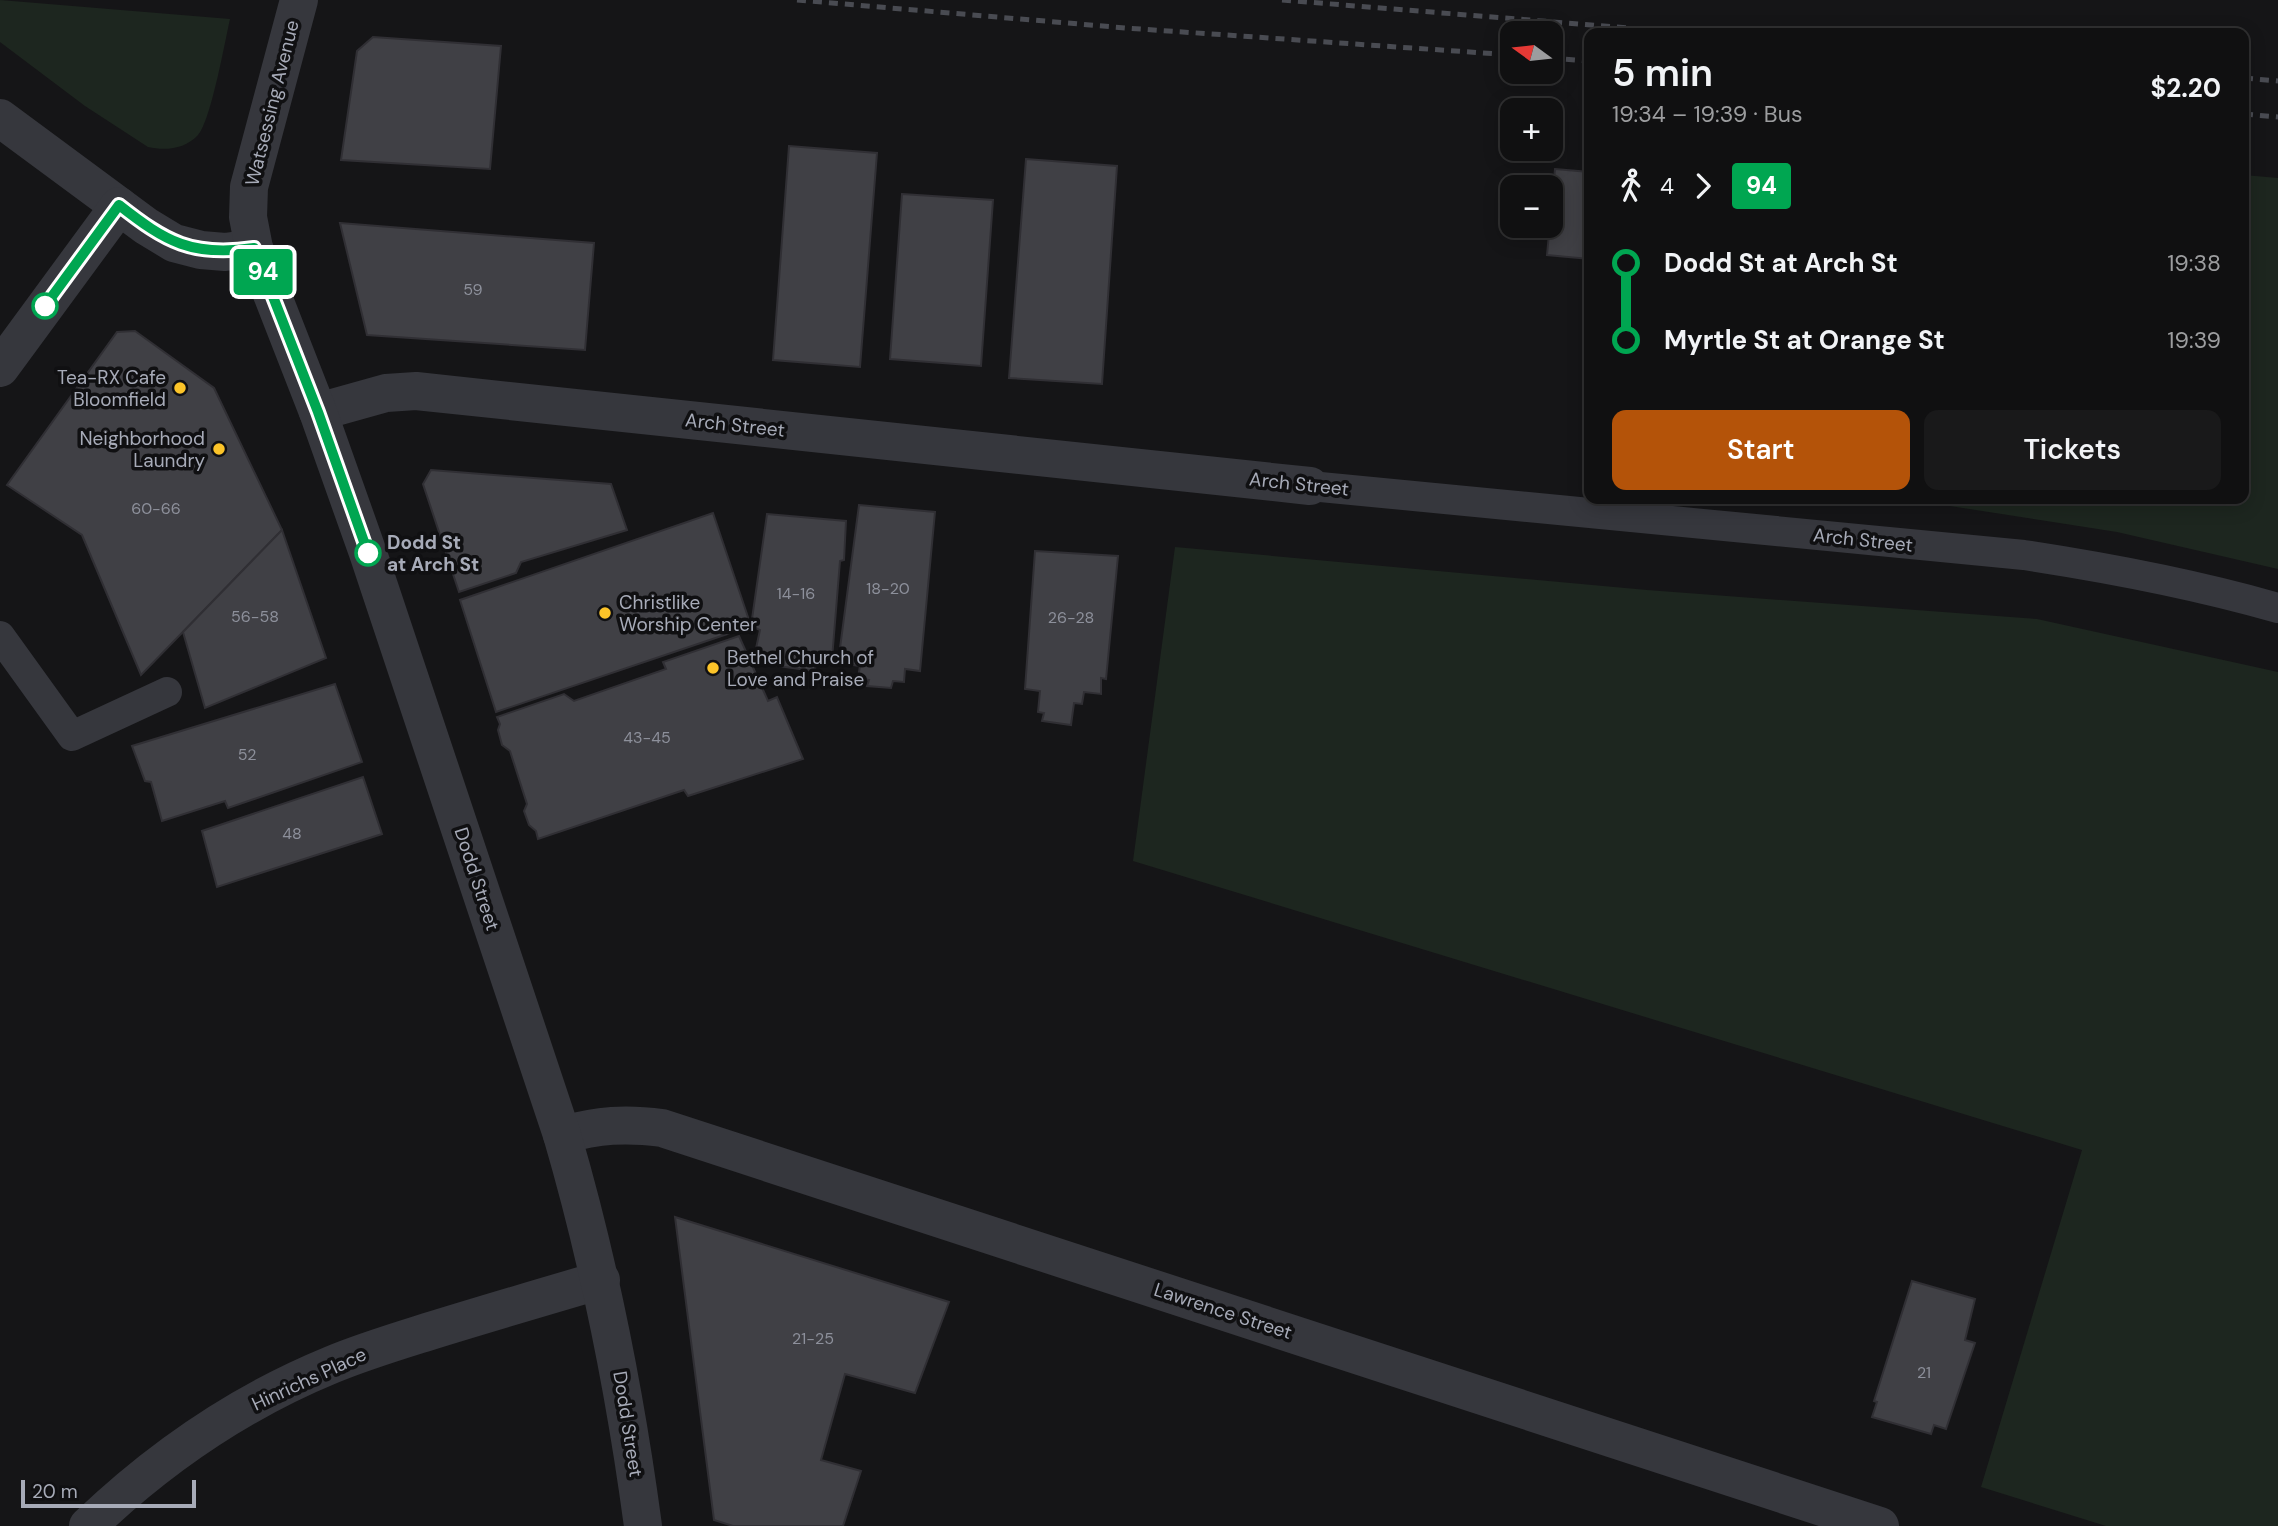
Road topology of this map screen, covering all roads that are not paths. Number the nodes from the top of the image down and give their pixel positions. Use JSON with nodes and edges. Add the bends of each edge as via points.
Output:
{"nodes":[{"id":1,"x":298,"y":3,"type":"edge"},
{"id":2,"x":0,"y":118,"type":"edge"},
{"id":3,"x":119,"y":205,"type":"junction"},
{"id":4,"x":254,"y":248,"type":"junction"},
{"id":5,"x":0,"y":368,"type":"edge"},
{"id":6,"x":318,"y":412,"type":"junction"},
{"id":7,"x":1310,"y":486,"type":"joint"},
{"id":8,"x":2278,"y":608,"type":"edge"},
{"id":9,"x":0,"y":636,"type":"edge"},
{"id":10,"x":167,"y":692,"type":"dead end"},
{"id":11,"x":562,"y":1135,"type":"junction"},
{"id":12,"x":601,"y":1280,"type":"junction"},
{"id":13,"x":88,"y":1526,"type":"edge"},
{"id":14,"x":643,"y":1526,"type":"edge"},
{"id":15,"x":1880,"y":1526,"type":"edge"}],
"edges":[{"from":1,"to":4,"type":"street","name":"Watsessing Avenue","via":[[249,187]]},
{"from":2,"to":3,"type":"street"},
{"from":3,"to":4,"type":"street","via":[[174,243],[225,252]]},
{"from":3,"to":5,"type":"street"},
{"from":4,"to":6,"type":"street","name":"Dodd Street"},
{"from":6,"to":7,"type":"street","name":"Arch Street","via":[[386,393],[416,391]]},
{"from":6,"to":11,"type":"street","name":"Dodd Street"},
{"from":7,"to":8,"type":"lane","name":"Arch Street","via":[[2024,555],[2168,580]]},
{"from":9,"to":10,"type":"lane","via":[[72,736]]},
{"from":11,"to":12,"type":"street","name":"Dodd Street"},
{"from":11,"to":15,"type":"street","name":"Lawrence Street","via":[[597,1126],[662,1128]]},
{"from":12,"to":13,"type":"street","name":"Hinrichs Place","via":[[321,1369],[227,1418],[138,1482]]},
{"from":12,"to":14,"type":"street","name":"Dodd Street","via":[[622,1380]]}]}
